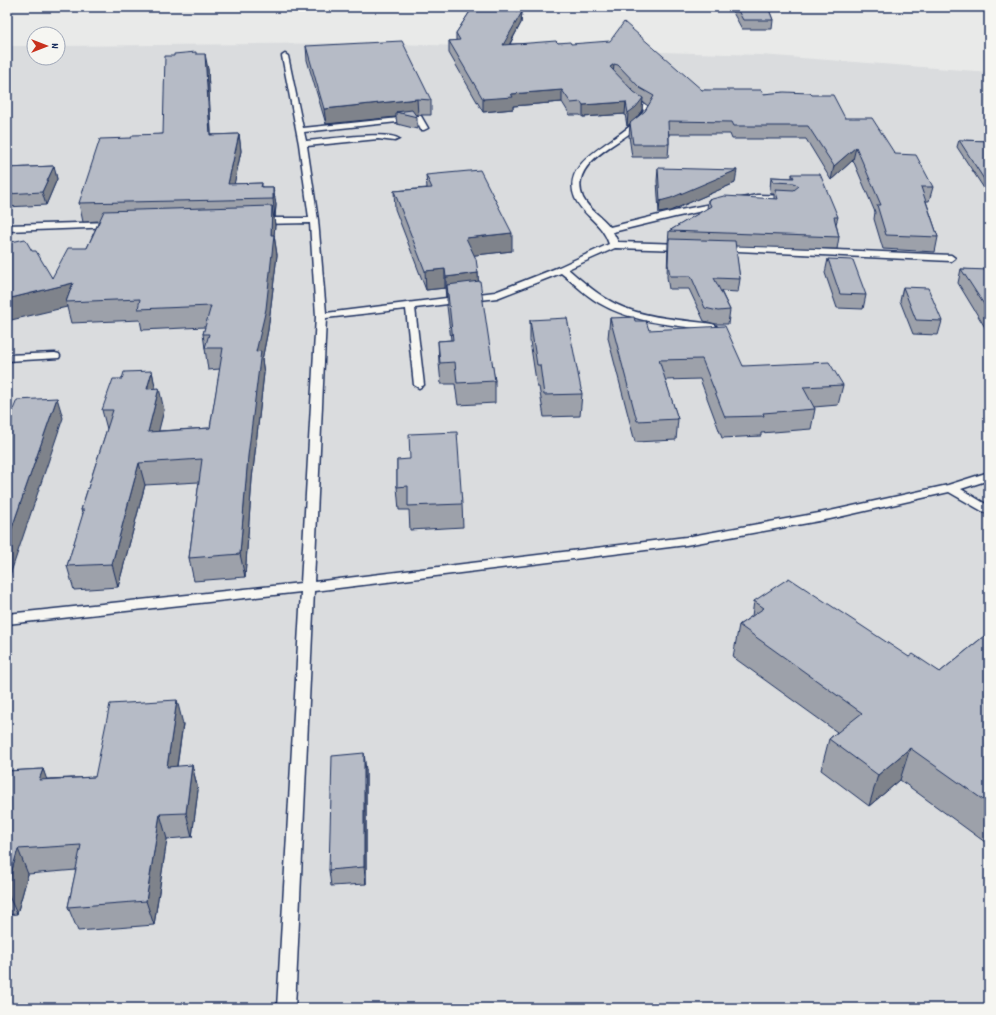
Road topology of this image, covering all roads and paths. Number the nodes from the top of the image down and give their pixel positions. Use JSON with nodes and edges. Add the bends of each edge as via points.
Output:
{"nodes":[{"id":1,"x":285,"y":56,"type":"dead end"},
{"id":2,"x":623,"y":88,"type":"edge"},
{"id":3,"x":424,"y":128,"type":"dead end"},
{"id":4,"x":301,"y":130,"type":"junction"},
{"id":5,"x":394,"y":139,"type":"dead end"},
{"id":6,"x":303,"y":144,"type":"junction"},
{"id":7,"x":792,"y":198,"type":"edge"},
{"id":8,"x":314,"y":220,"type":"junction"},
{"id":9,"x":251,"y":222,"type":"edge"},
{"id":10,"x":125,"y":225,"type":"edge"},
{"id":11,"x":7,"y":228,"type":"edge"},
{"id":12,"x":610,"y":230,"type":"junction"},
{"id":13,"x":614,"y":245,"type":"junction"},
{"id":14,"x":697,"y":247,"type":"edge"},
{"id":15,"x":712,"y":248,"type":"edge"},
{"id":16,"x":951,"y":258,"type":"dead end"},
{"id":17,"x":562,"y":269,"type":"junction"},
{"id":18,"x":410,"y":305,"type":"junction"},
{"id":19,"x":320,"y":316,"type":"junction"},
{"id":20,"x":712,"y":327,"type":"edge"},
{"id":21,"x":55,"y":356,"type":"dead end"},
{"id":22,"x":7,"y":358,"type":"edge"},
{"id":23,"x":419,"y":385,"type":"dead end"},
{"id":24,"x":989,"y":476,"type":"edge"},
{"id":25,"x":951,"y":488,"type":"junction"},
{"id":26,"x":989,"y":512,"type":"edge"},
{"id":27,"x":307,"y":587,"type":"junction"},
{"id":28,"x":7,"y":619,"type":"edge"},
{"id":29,"x":286,"y":1008,"type":"edge"}],
"edges":[{"from":1,"to":4,"type":"lane"},
{"from":2,"to":12,"type":"lane","via":[[636,102],[648,109],[647,113],[637,124],[587,161],[579,171],[576,184],[581,203]]},
{"from":3,"to":4,"type":"lane","via":[[418,118]]},
{"from":4,"to":6,"type":"lane"},
{"from":5,"to":6,"type":"lane","via":[[378,137]]},
{"from":6,"to":8,"type":"lane"},
{"from":7,"to":12,"type":"lane","via":[[757,197]]},
{"from":8,"to":9,"type":"lane"},
{"from":8,"to":19,"type":"lane"},
{"from":10,"to":11,"type":"lane"},
{"from":12,"to":13,"type":"lane"},
{"from":13,"to":14,"type":"lane"},
{"from":13,"to":17,"type":"lane"},
{"from":15,"to":16,"type":"lane"},
{"from":17,"to":18,"type":"lane","via":[[497,295]]},
{"from":17,"to":20,"type":"lane","via":[[602,301],[622,310],[646,317]]},
{"from":18,"to":19,"type":"lane"},
{"from":18,"to":23,"type":"lane"},
{"from":19,"to":27,"type":"lane"},
{"from":21,"to":22,"type":"lane"},
{"from":24,"to":25,"type":"lane"},
{"from":25,"to":26,"type":"lane"},
{"from":25,"to":27,"type":"lane","via":[[830,515],[686,541]]},
{"from":27,"to":28,"type":"lane"},
{"from":27,"to":29,"type":"lane"}]}
